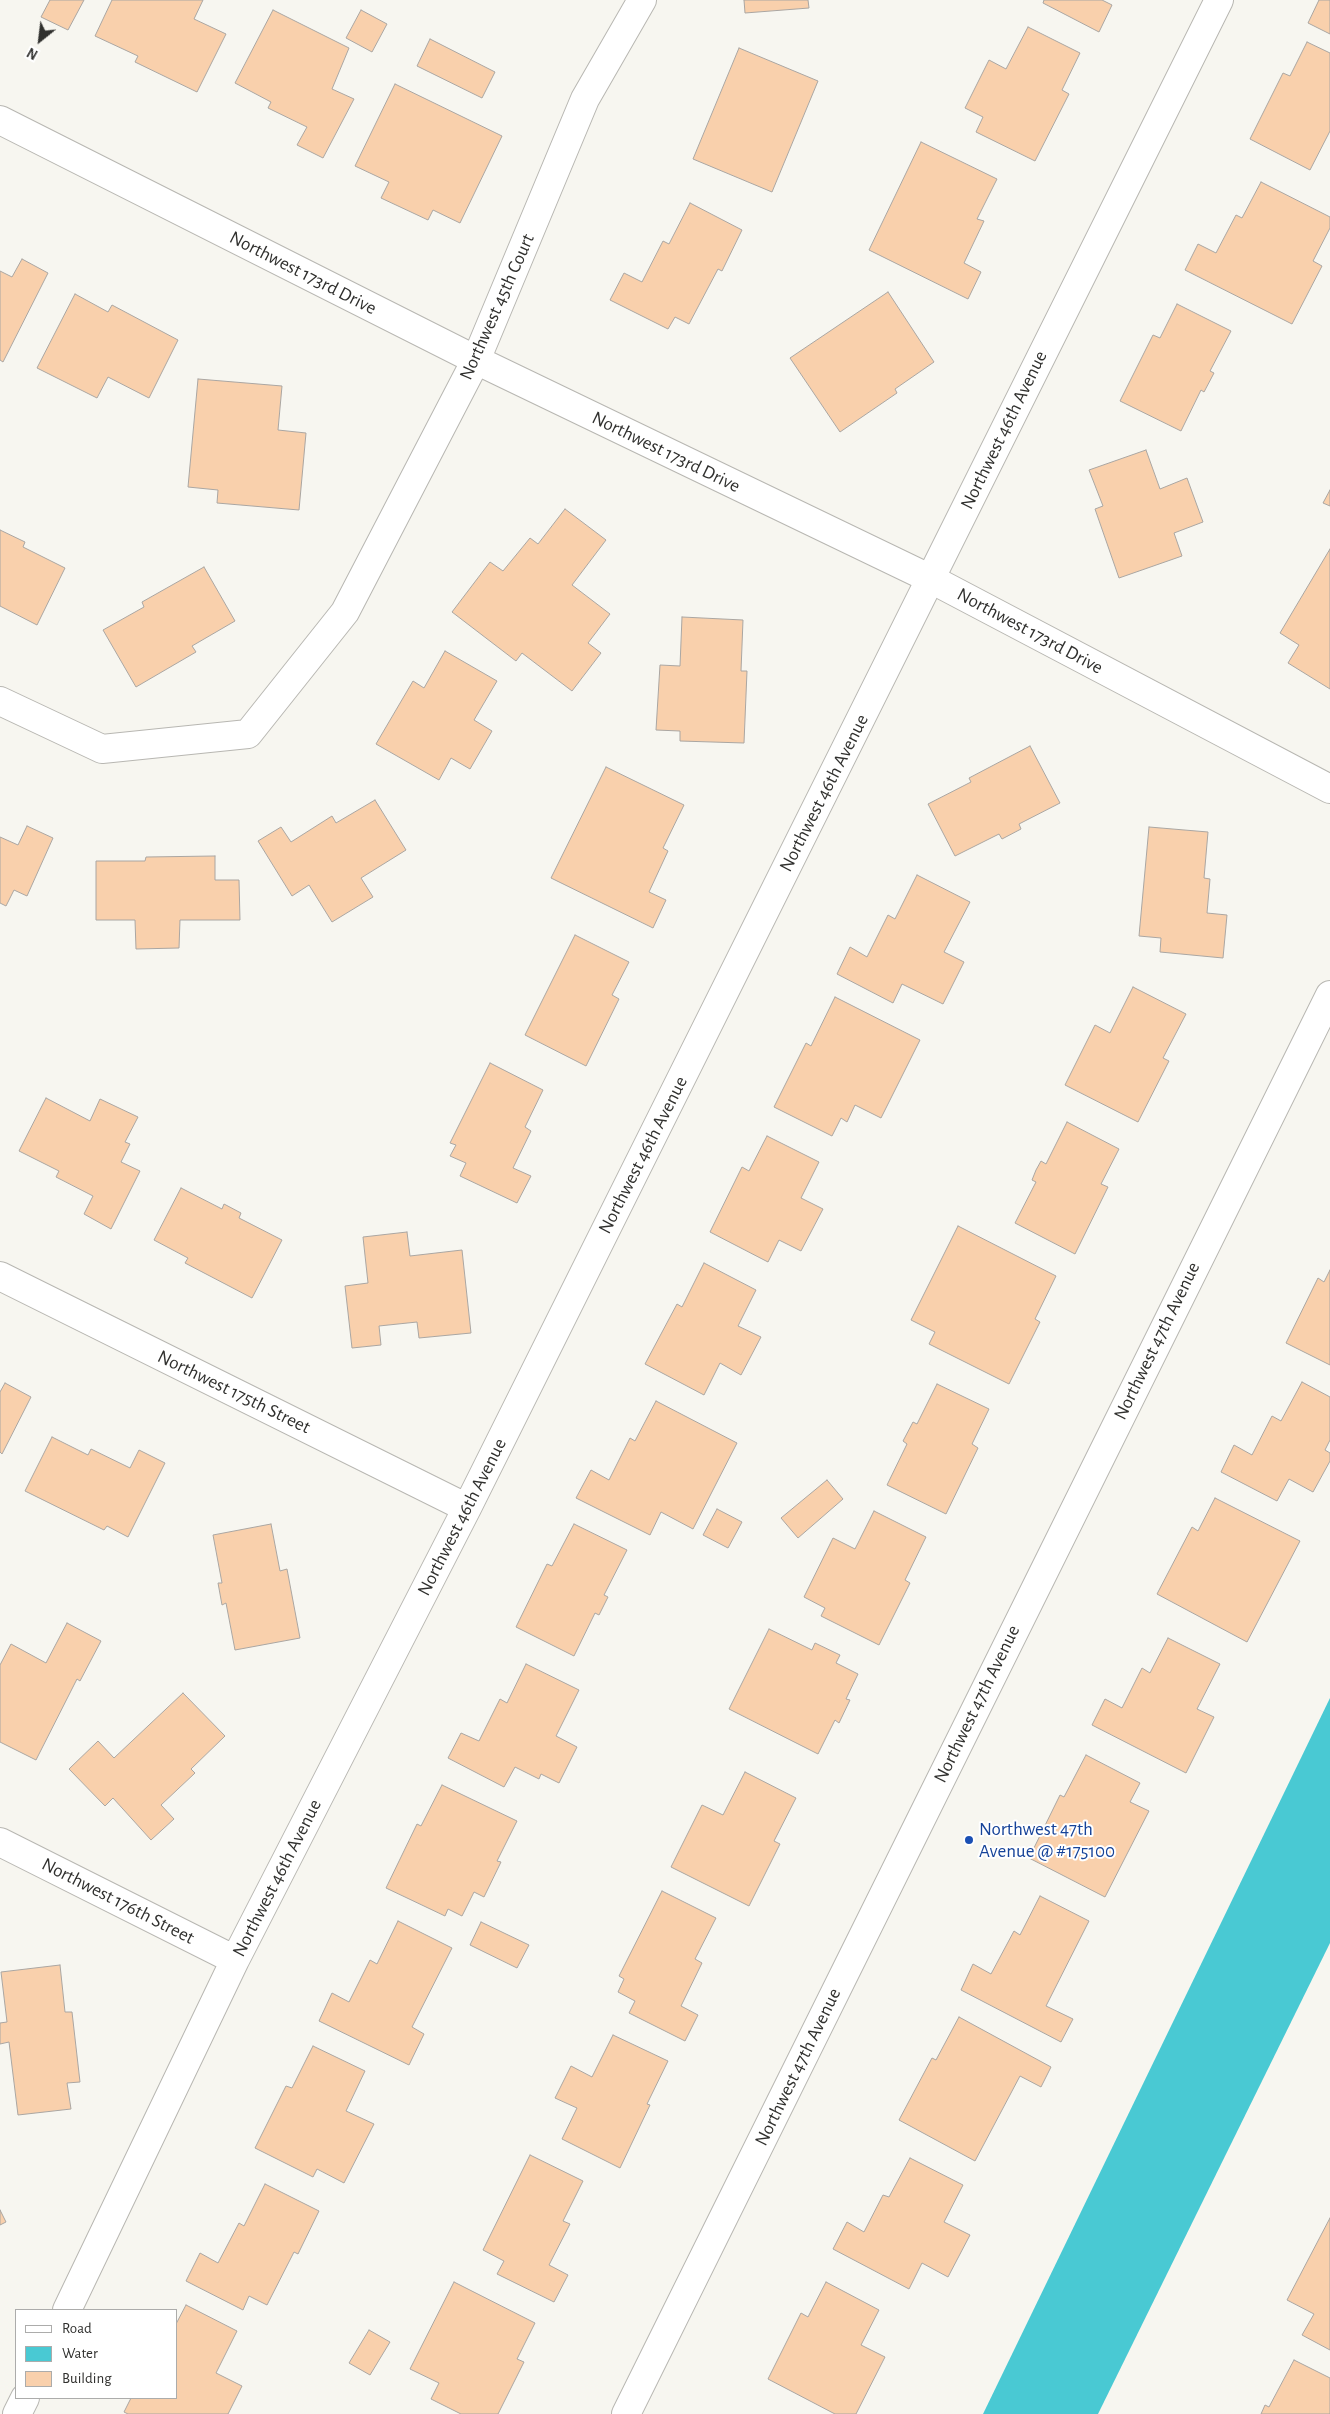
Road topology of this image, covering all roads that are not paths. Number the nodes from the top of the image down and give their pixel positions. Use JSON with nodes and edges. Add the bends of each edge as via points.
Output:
{"nodes":[{"id":1,"x":642,"y":0,"type":"edge"},
{"id":2,"x":1219,"y":0,"type":"edge"},
{"id":3,"x":0,"y":120,"type":"edge"},
{"id":4,"x":476,"y":360,"type":"junction"},
{"id":5,"x":931,"y":579,"type":"junction"},
{"id":6,"x":0,"y":701,"type":"edge"},
{"id":7,"x":1330,"y":789,"type":"edge"},
{"id":8,"x":1330,"y":996,"type":"edge"},
{"id":9,"x":0,"y":1276,"type":"edge"},
{"id":10,"x":467,"y":1508,"type":"junction"},
{"id":11,"x":0,"y":1842,"type":"edge"},
{"id":12,"x":235,"y":1960,"type":"junction"},
{"id":13,"x":67,"y":2309,"type":"edge"},
{"id":14,"x":24,"y":2399,"type":"edge"},
{"id":15,"x":17,"y":2414,"type":"edge"},
{"id":16,"x":626,"y":2414,"type":"edge"}],
"edges":[{"from":1,"to":4,"type":"street","name":"Northwest 45th Court","via":[[586,99]]},
{"from":2,"to":5,"type":"street","name":"Northwest 46th Avenue"},
{"from":3,"to":4,"type":"street","name":"Northwest 173rd Drive"},
{"from":4,"to":5,"type":"street","name":"Northwest 173rd Drive"},
{"from":4,"to":6,"type":"street","name":"Northwest 45th Court","via":[[346,612],[248,734],[102,749]]},
{"from":5,"to":7,"type":"street","name":"Northwest 173rd Drive"},
{"from":5,"to":10,"type":"street","name":"Northwest 46th Avenue"},
{"from":8,"to":16,"type":"street","name":"Northwest 47th Avenue"},
{"from":9,"to":10,"type":"street","name":"Northwest 175th Street"},
{"from":10,"to":12,"type":"street","name":"Northwest 46th Avenue"},
{"from":11,"to":12,"type":"street","name":"Northwest 176th Street"},
{"from":12,"to":13,"type":"street","name":"Northwest 46th Avenue"},
{"from":14,"to":15,"type":"street"}]}
